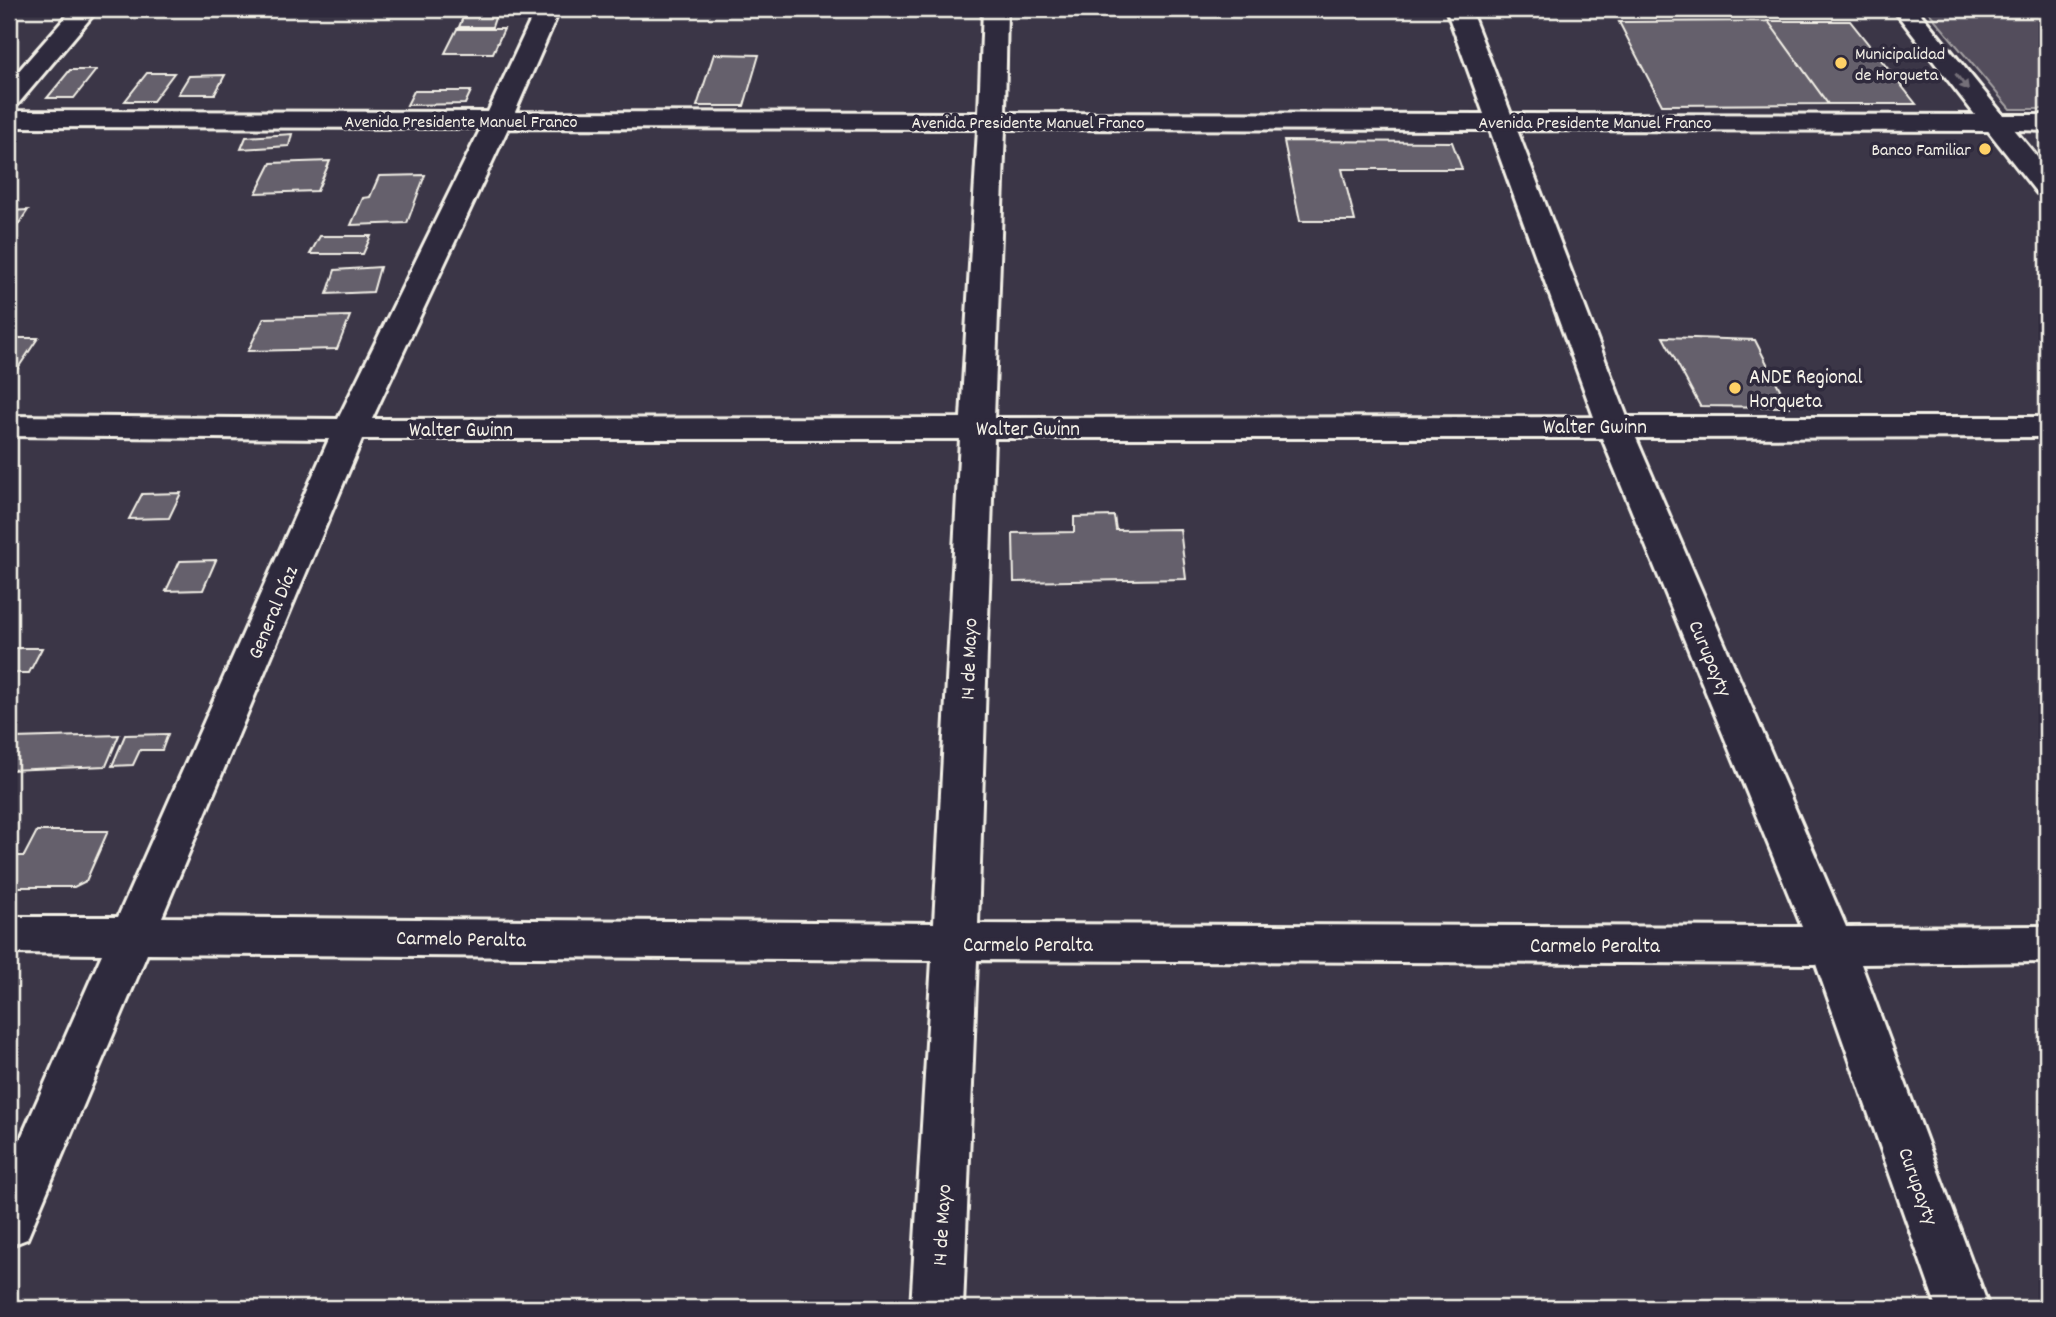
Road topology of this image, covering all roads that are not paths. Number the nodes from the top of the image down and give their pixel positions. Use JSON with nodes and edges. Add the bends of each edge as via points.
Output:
{"nodes":[{"id":1,"x":86,"y":9,"type":"edge"},
{"id":2,"x":548,"y":9,"type":"edge"},
{"id":3,"x":995,"y":9,"type":"edge"},
{"id":4,"x":1458,"y":9,"type":"edge"},
{"id":5,"x":1905,"y":9,"type":"edge"},
{"id":6,"x":9,"y":98,"type":"edge"},
{"id":7,"x":9,"y":119,"type":"edge"},
{"id":8,"x":1502,"y":121,"type":"junction"},
{"id":9,"x":497,"y":122,"type":"junction"},
{"id":10,"x":993,"y":122,"type":"junction"},
{"id":11,"x":1995,"y":123,"type":"junction"},
{"id":12,"x":2047,"y":123,"type":"edge"},
{"id":13,"x":2047,"y":187,"type":"edge"},
{"id":14,"x":9,"y":426,"type":"edge"},
{"id":15,"x":1614,"y":426,"type":"junction"},
{"id":16,"x":2047,"y":427,"type":"edge"},
{"id":17,"x":977,"y":428,"type":"junction"},
{"id":18,"x":350,"y":429,"type":"junction"},
{"id":19,"x":9,"y":935,"type":"edge"},
{"id":20,"x":134,"y":935,"type":"junction"},
{"id":21,"x":957,"y":943,"type":"junction"},
{"id":22,"x":2047,"y":944,"type":"edge"},
{"id":23,"x":1832,"y":946,"type":"junction"},
{"id":24,"x":9,"y":1222,"type":"edge"},
{"id":25,"x":937,"y":1308,"type":"edge"},
{"id":26,"x":1963,"y":1308,"type":"edge"}],
"edges":[{"from":1,"to":6,"type":"street"},
{"from":2,"to":9,"type":"street","name":"General Díaz"},
{"from":3,"to":10,"type":"street","name":"14 de Mayo"},
{"from":4,"to":8,"type":"street","name":"Curupayty"},
{"from":5,"to":11,"type":"street","one_way":true},
{"from":7,"to":9,"type":"street","name":"Avenida Presidente Manuel Franco"},
{"from":8,"to":10,"type":"street","name":"Avenida Presidente Manuel Franco"},
{"from":8,"to":11,"type":"street","name":"Avenida Presidente Manuel Franco"},
{"from":8,"to":15,"type":"street","name":"Curupayty"},
{"from":9,"to":10,"type":"street","name":"Avenida Presidente Manuel Franco"},
{"from":9,"to":18,"type":"street","name":"General Díaz"},
{"from":10,"to":17,"type":"street","name":"14 de Mayo"},
{"from":11,"to":12,"type":"street","name":"Avenida Presidente Manuel Franco"},
{"from":11,"to":13,"type":"street"},
{"from":14,"to":18,"type":"street","name":"Walter Gwinn"},
{"from":15,"to":16,"type":"street","name":"Walter Gwinn"},
{"from":15,"to":17,"type":"street","name":"Walter Gwinn"},
{"from":15,"to":23,"type":"street","name":"Curupayty"},
{"from":17,"to":18,"type":"street","name":"Walter Gwinn"},
{"from":17,"to":21,"type":"street","name":"14 de Mayo"},
{"from":18,"to":20,"type":"street","name":"General Díaz"},
{"from":19,"to":20,"type":"street","name":"Carmelo Peralta"},
{"from":20,"to":21,"type":"street","name":"Carmelo Peralta"},
{"from":20,"to":24,"type":"street","name":"General Díaz"},
{"from":21,"to":23,"type":"street","name":"Carmelo Peralta"},
{"from":21,"to":25,"type":"street","name":"14 de Mayo"},
{"from":22,"to":23,"type":"street","name":"Carmelo Peralta"},
{"from":23,"to":26,"type":"street","name":"Curupayty"}]}
